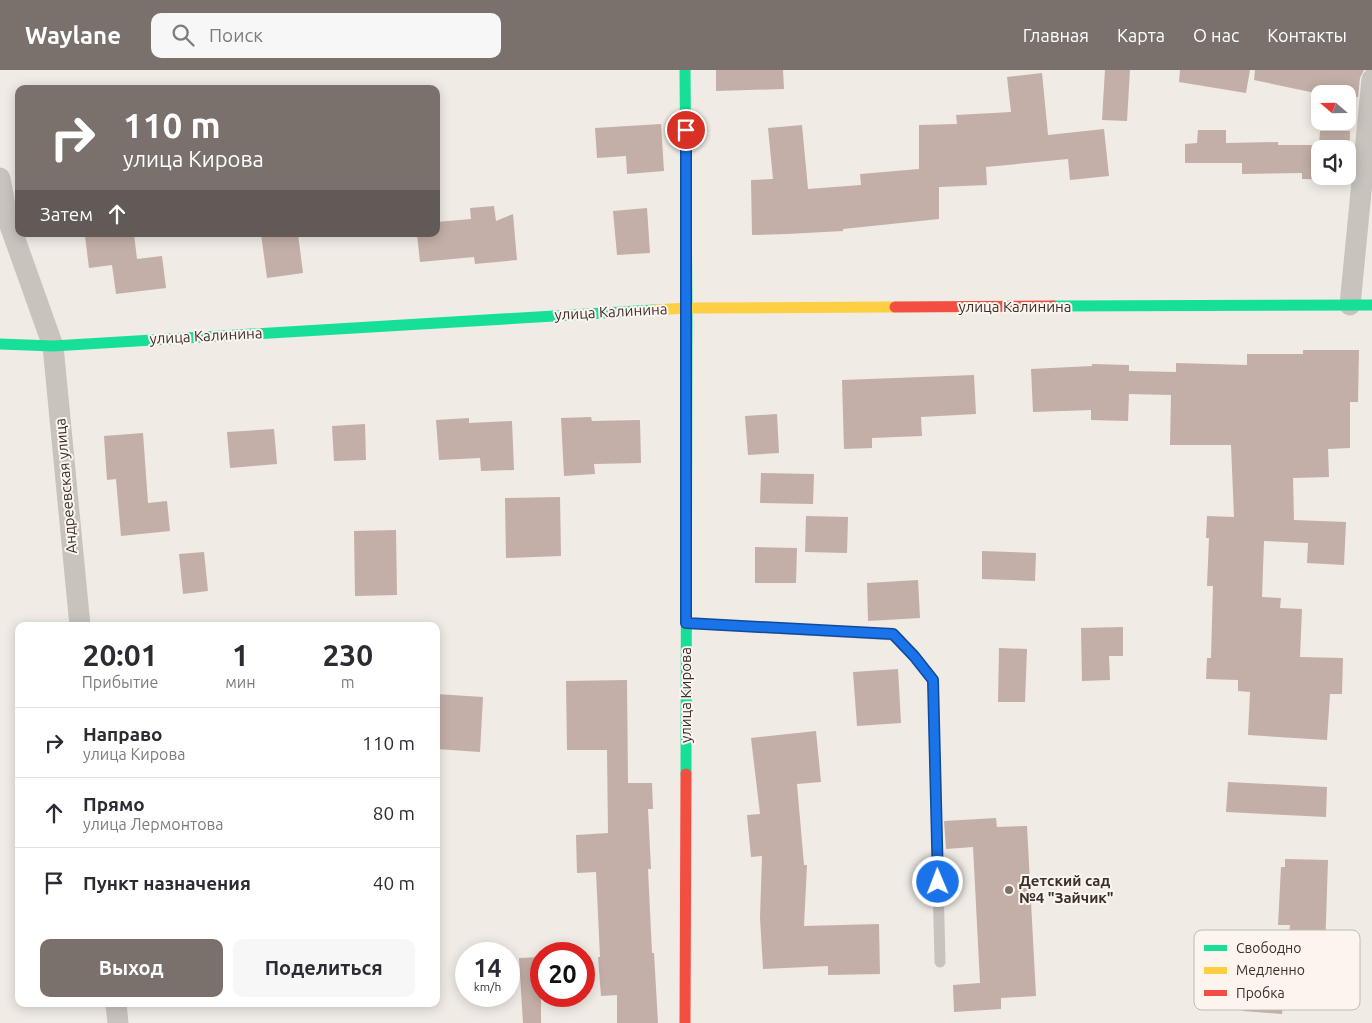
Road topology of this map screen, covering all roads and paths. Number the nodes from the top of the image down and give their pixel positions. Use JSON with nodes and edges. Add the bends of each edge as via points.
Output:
{"nodes":[{"id":1,"x":685,"y":70,"type":"edge"},
{"id":2,"x":1372,"y":79,"type":"edge"},
{"id":3,"x":0,"y":178,"type":"edge"},
{"id":4,"x":1350,"y":305,"type":"junction"},
{"id":5,"x":1372,"y":305,"type":"edge"},
{"id":6,"x":687,"y":308,"type":"junction"},
{"id":7,"x":0,"y":344,"type":"edge"},
{"id":8,"x":53,"y":346,"type":"junction"},
{"id":9,"x":80,"y":622,"type":"edge"},
{"id":10,"x":686,"y":623,"type":"junction"},
{"id":11,"x":940,"y":962,"type":"dead end"},
{"id":12,"x":116,"y":1007,"type":"edge"},
{"id":13,"x":118,"y":1023,"type":"edge"},
{"id":14,"x":685,"y":1023,"type":"edge"}],
"edges":[{"from":1,"to":6,"type":"street","name":"улица Кирова"},
{"from":2,"to":4,"type":"street"},
{"from":3,"to":8,"type":"street","name":"Андреевская улица","via":[[7,217]]},
{"from":4,"to":5,"type":"street","name":"улица Калинина"},
{"from":4,"to":6,"type":"street","name":"улица Калинина"},
{"from":6,"to":8,"type":"street","name":"улица Калинина"},
{"from":6,"to":10,"type":"street","name":"улица Кирова"},
{"from":7,"to":8,"type":"street","name":"улица Калинина"},
{"from":8,"to":9,"type":"street","name":"Андреевская улица"},
{"from":10,"to":11,"type":"lane","via":[[893,634],[933,680]]},
{"from":10,"to":14,"type":"street","name":"улица Кирова"},
{"from":12,"to":13,"type":"street"}]}
